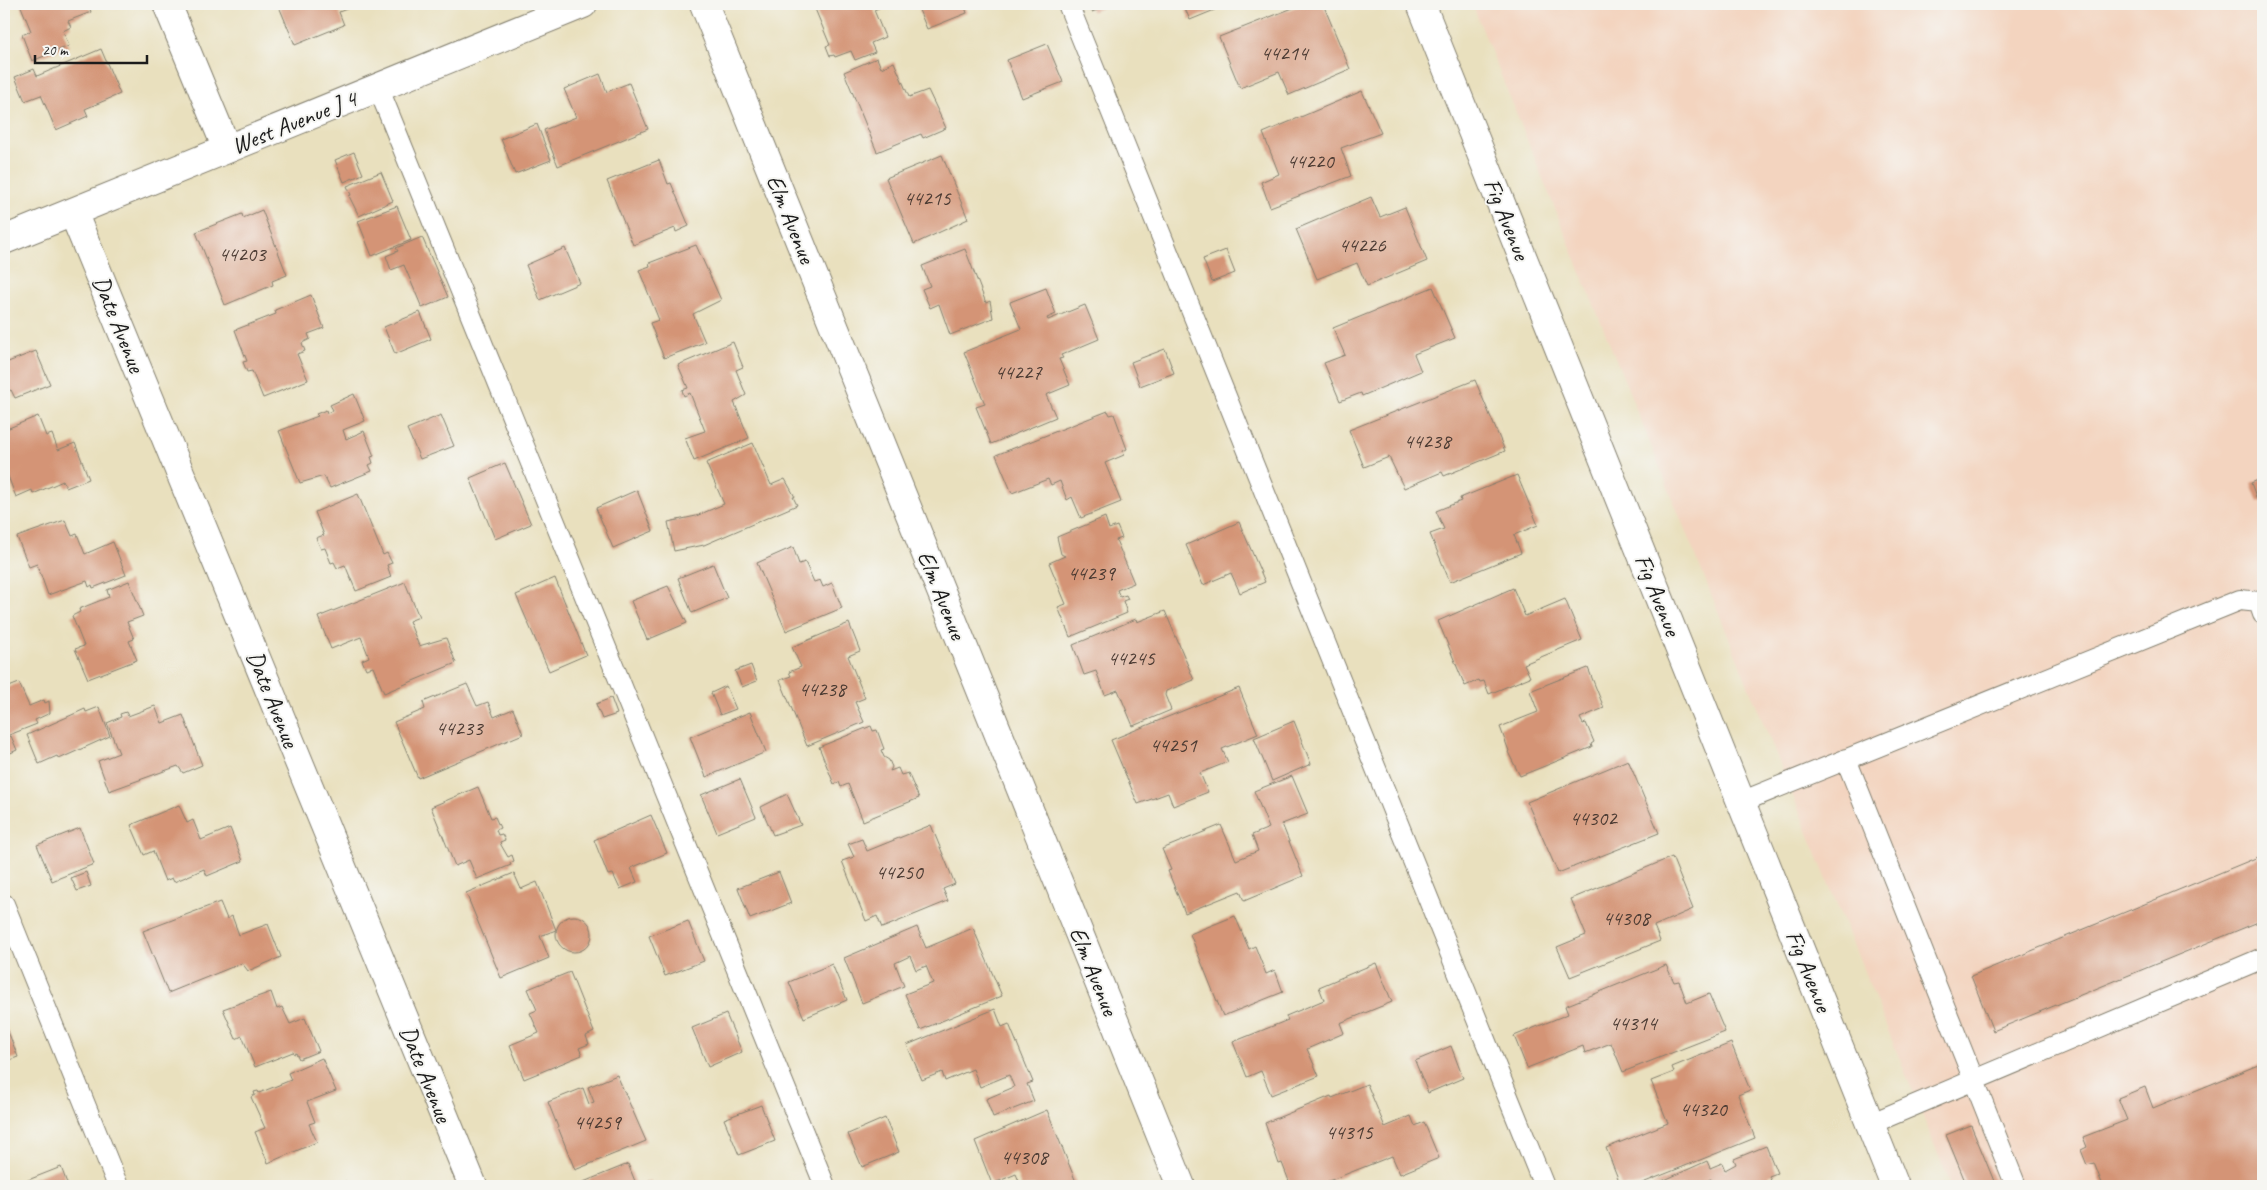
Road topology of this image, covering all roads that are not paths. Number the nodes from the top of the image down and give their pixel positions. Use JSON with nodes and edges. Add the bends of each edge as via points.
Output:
{"nodes":[{"id":1,"x":167,"y":4,"type":"edge"},
{"id":2,"x":584,"y":4,"type":"edge"},
{"id":3,"x":704,"y":4,"type":"edge"},
{"id":4,"x":1068,"y":4,"type":"edge"},
{"id":5,"x":1421,"y":4,"type":"edge"},
{"id":6,"x":378,"y":87,"type":"junction"},
{"id":7,"x":226,"y":149,"type":"junction"},
{"id":8,"x":73,"y":212,"type":"junction"},
{"id":9,"x":4,"y":240,"type":"edge"},
{"id":10,"x":2263,"y":614,"type":"edge"},
{"id":11,"x":1846,"y":759,"type":"junction"},
{"id":12,"x":1740,"y":802,"type":"junction"},
{"id":13,"x":4,"y":904,"type":"edge"},
{"id":14,"x":2263,"y":958,"type":"edge"},
{"id":15,"x":1973,"y":1080,"type":"junction"},
{"id":16,"x":1870,"y":1124,"type":"junction"},
{"id":17,"x":118,"y":1186,"type":"edge"},
{"id":18,"x":472,"y":1186,"type":"edge"},
{"id":19,"x":825,"y":1186,"type":"edge"},
{"id":20,"x":1180,"y":1186,"type":"edge"},
{"id":21,"x":1544,"y":1186,"type":"edge"},
{"id":22,"x":1895,"y":1186,"type":"edge"},
{"id":23,"x":2016,"y":1186,"type":"edge"}],
"edges":[{"from":1,"to":7,"type":"street"},
{"from":2,"to":6,"type":"street","name":"West Avenue J 4"},
{"from":3,"to":20,"type":"street","name":"Elm Avenue"},
{"from":4,"to":21,"type":"lane"},
{"from":5,"to":12,"type":"street","name":"Fig Avenue"},
{"from":6,"to":7,"type":"street","name":"West Avenue J 4"},
{"from":6,"to":19,"type":"lane"},
{"from":7,"to":8,"type":"street","name":"West Avenue J 4"},
{"from":8,"to":9,"type":"street","name":"West Avenue J 4"},
{"from":8,"to":18,"type":"street","name":"Date Avenue"},
{"from":10,"to":11,"type":"lane","via":[[2259,602],[2240,600]]},
{"from":11,"to":12,"type":"lane"},
{"from":11,"to":15,"type":"lane"},
{"from":12,"to":16,"type":"street","name":"Fig Avenue"},
{"from":13,"to":17,"type":"lane"},
{"from":14,"to":15,"type":"lane"},
{"from":15,"to":16,"type":"lane"},
{"from":15,"to":23,"type":"lane"},
{"from":16,"to":22,"type":"street","name":"Fig Avenue"}]}
